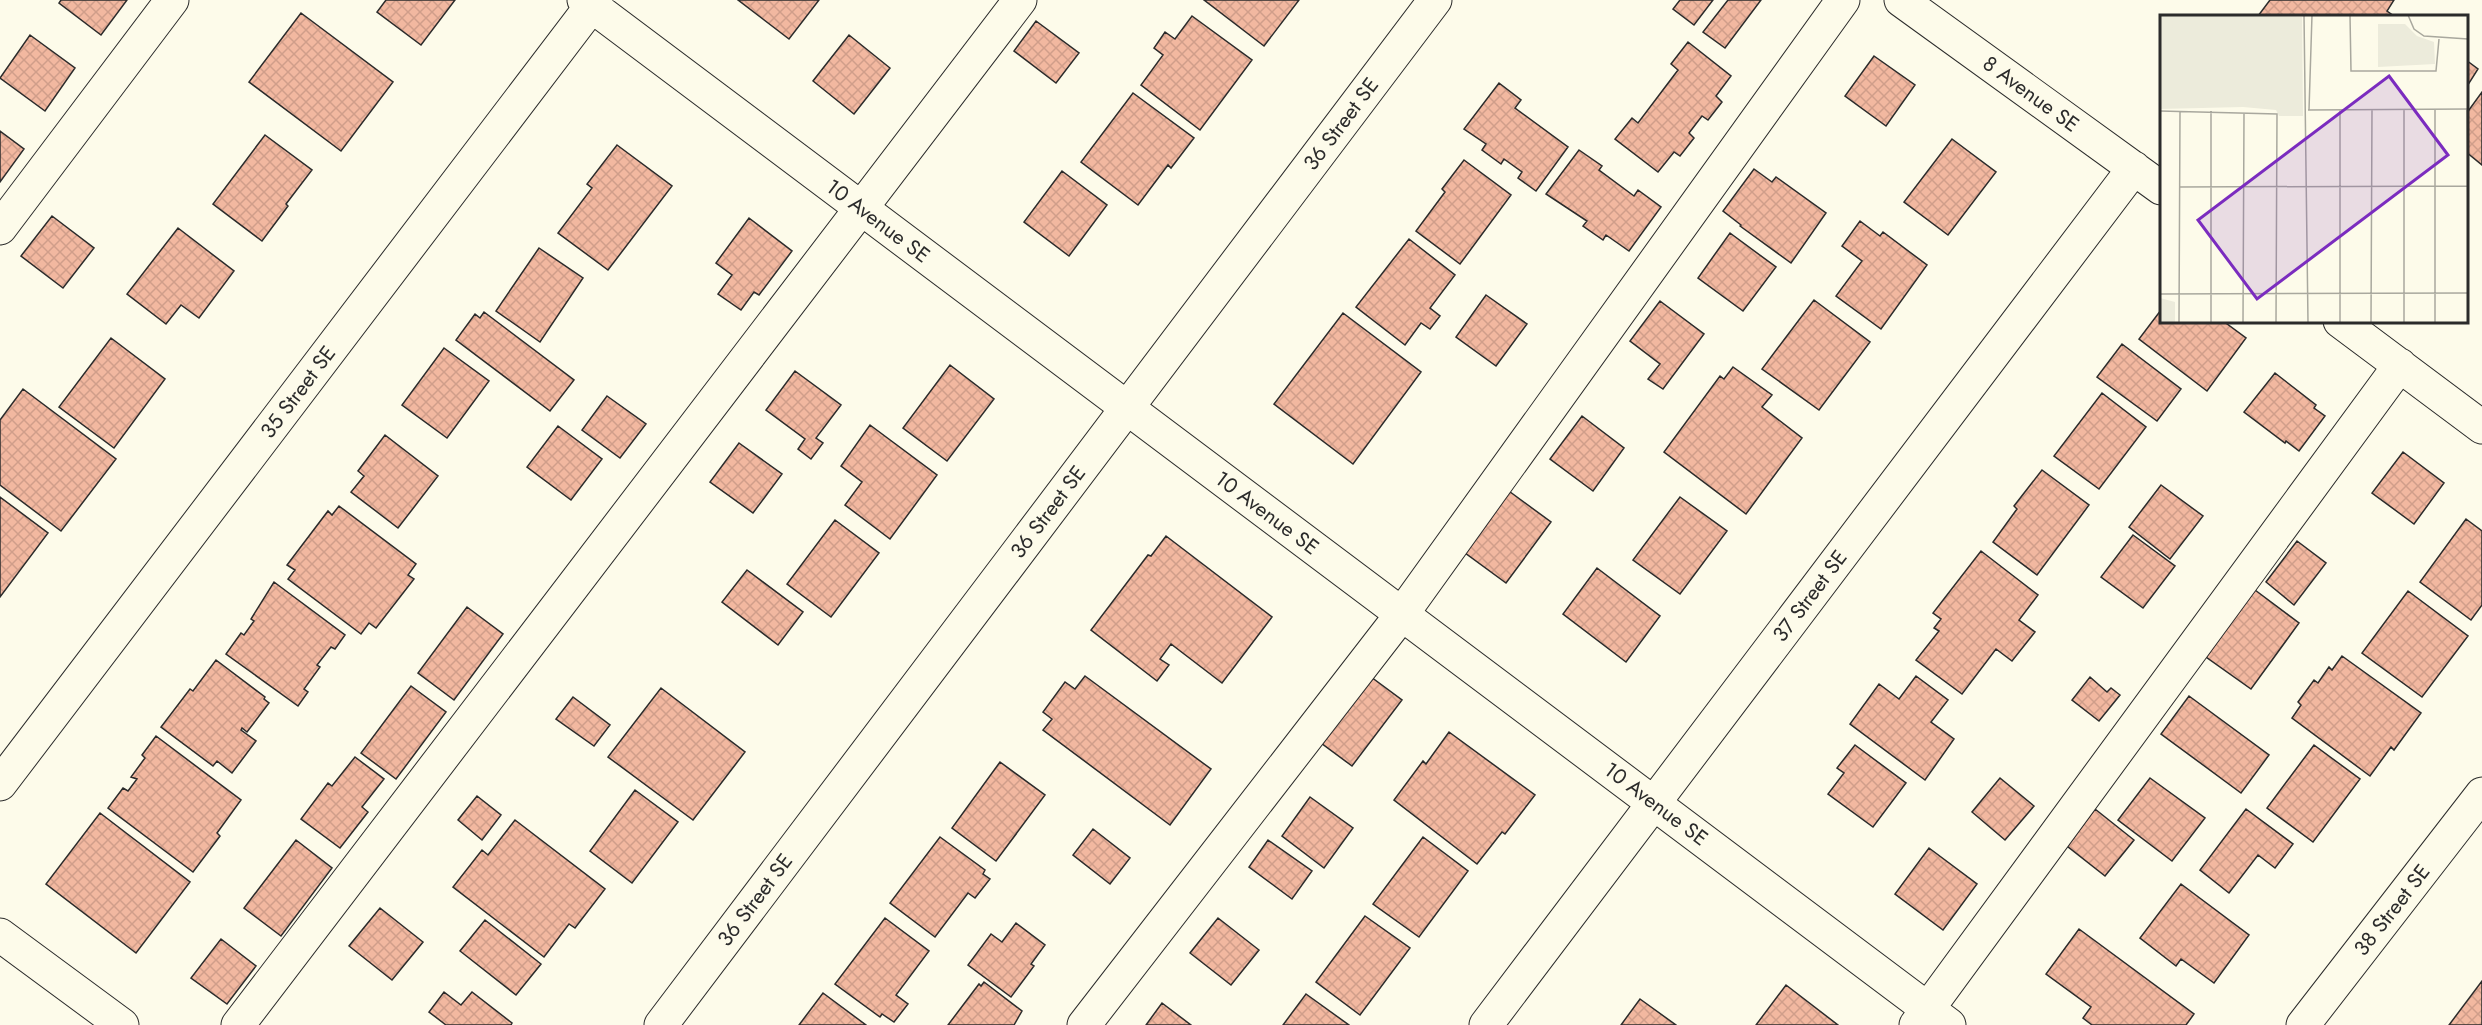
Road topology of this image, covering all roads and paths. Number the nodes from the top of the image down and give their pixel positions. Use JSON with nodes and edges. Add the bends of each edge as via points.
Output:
{"nodes":[{"id":1,"x":172,"y":0,"type":"edge"},
{"id":2,"x":1020,"y":0,"type":"edge"},
{"id":3,"x":1435,"y":0,"type":"edge"},
{"id":4,"x":1843,"y":0,"type":"edge"},
{"id":5,"x":1901,"y":0,"type":"edge"},
{"id":6,"x":591,"y":2,"type":"edge"},
{"id":7,"x":2134,"y":168,"type":"junction"},
{"id":8,"x":2160,"y":187,"type":"edge"},
{"id":9,"x":861,"y":209,"type":"junction"},
{"id":10,"x":0,"y":228,"type":"edge"},
{"id":11,"x":2341,"y":322,"type":"edge"},
{"id":12,"x":2400,"y":366,"type":"junction"},
{"id":13,"x":1127,"y":407,"type":"junction"},
{"id":14,"x":2482,"y":427,"type":"edge"},
{"id":15,"x":1402,"y":614,"type":"junction"},
{"id":16,"x":0,"y":784,"type":"edge"},
{"id":17,"x":2482,"y":794,"type":"edge"},
{"id":18,"x":1654,"y":803,"type":"junction"},
{"id":19,"x":0,"y":935,"type":"edge"},
{"id":20,"x":1931,"y":1020,"type":"edge"},
{"id":21,"x":122,"y":1025,"type":"edge"},
{"id":22,"x":238,"y":1025,"type":"edge"},
{"id":23,"x":662,"y":1025,"type":"edge"},
{"id":24,"x":1084,"y":1025,"type":"edge"},
{"id":25,"x":1486,"y":1025,"type":"edge"},
{"id":26,"x":2303,"y":1025,"type":"edge"}],
"edges":[{"from":1,"to":10,"type":"street"},
{"from":2,"to":9,"type":"street"},
{"from":3,"to":13,"type":"street","name":"36 Street SE"},
{"from":4,"to":15,"type":"street"},
{"from":5,"to":7,"type":"street","name":"8 Avenue SE"},
{"from":6,"to":9,"type":"street","name":"10 Avenue SE"},
{"from":6,"to":16,"type":"street","name":"35 Street SE"},
{"from":7,"to":8,"type":"street","name":"8 Avenue SE"},
{"from":7,"to":18,"type":"street","name":"37 Street SE"},
{"from":9,"to":13,"type":"street","name":"10 Avenue SE"},
{"from":9,"to":22,"type":"street"},
{"from":11,"to":12,"type":"street"},
{"from":12,"to":14,"type":"street"},
{"from":12,"to":20,"type":"street"},
{"from":13,"to":15,"type":"street","name":"10 Avenue SE"},
{"from":13,"to":23,"type":"street","name":"36 Street SE"},
{"from":15,"to":18,"type":"street","name":"10 Avenue SE"},
{"from":15,"to":24,"type":"street"},
{"from":17,"to":26,"type":"street","name":"38 Street SE"},
{"from":18,"to":20,"type":"street","name":"10 Avenue SE"},
{"from":18,"to":25,"type":"street","name":"37 Street SE"},
{"from":19,"to":21,"type":"street"}]}
